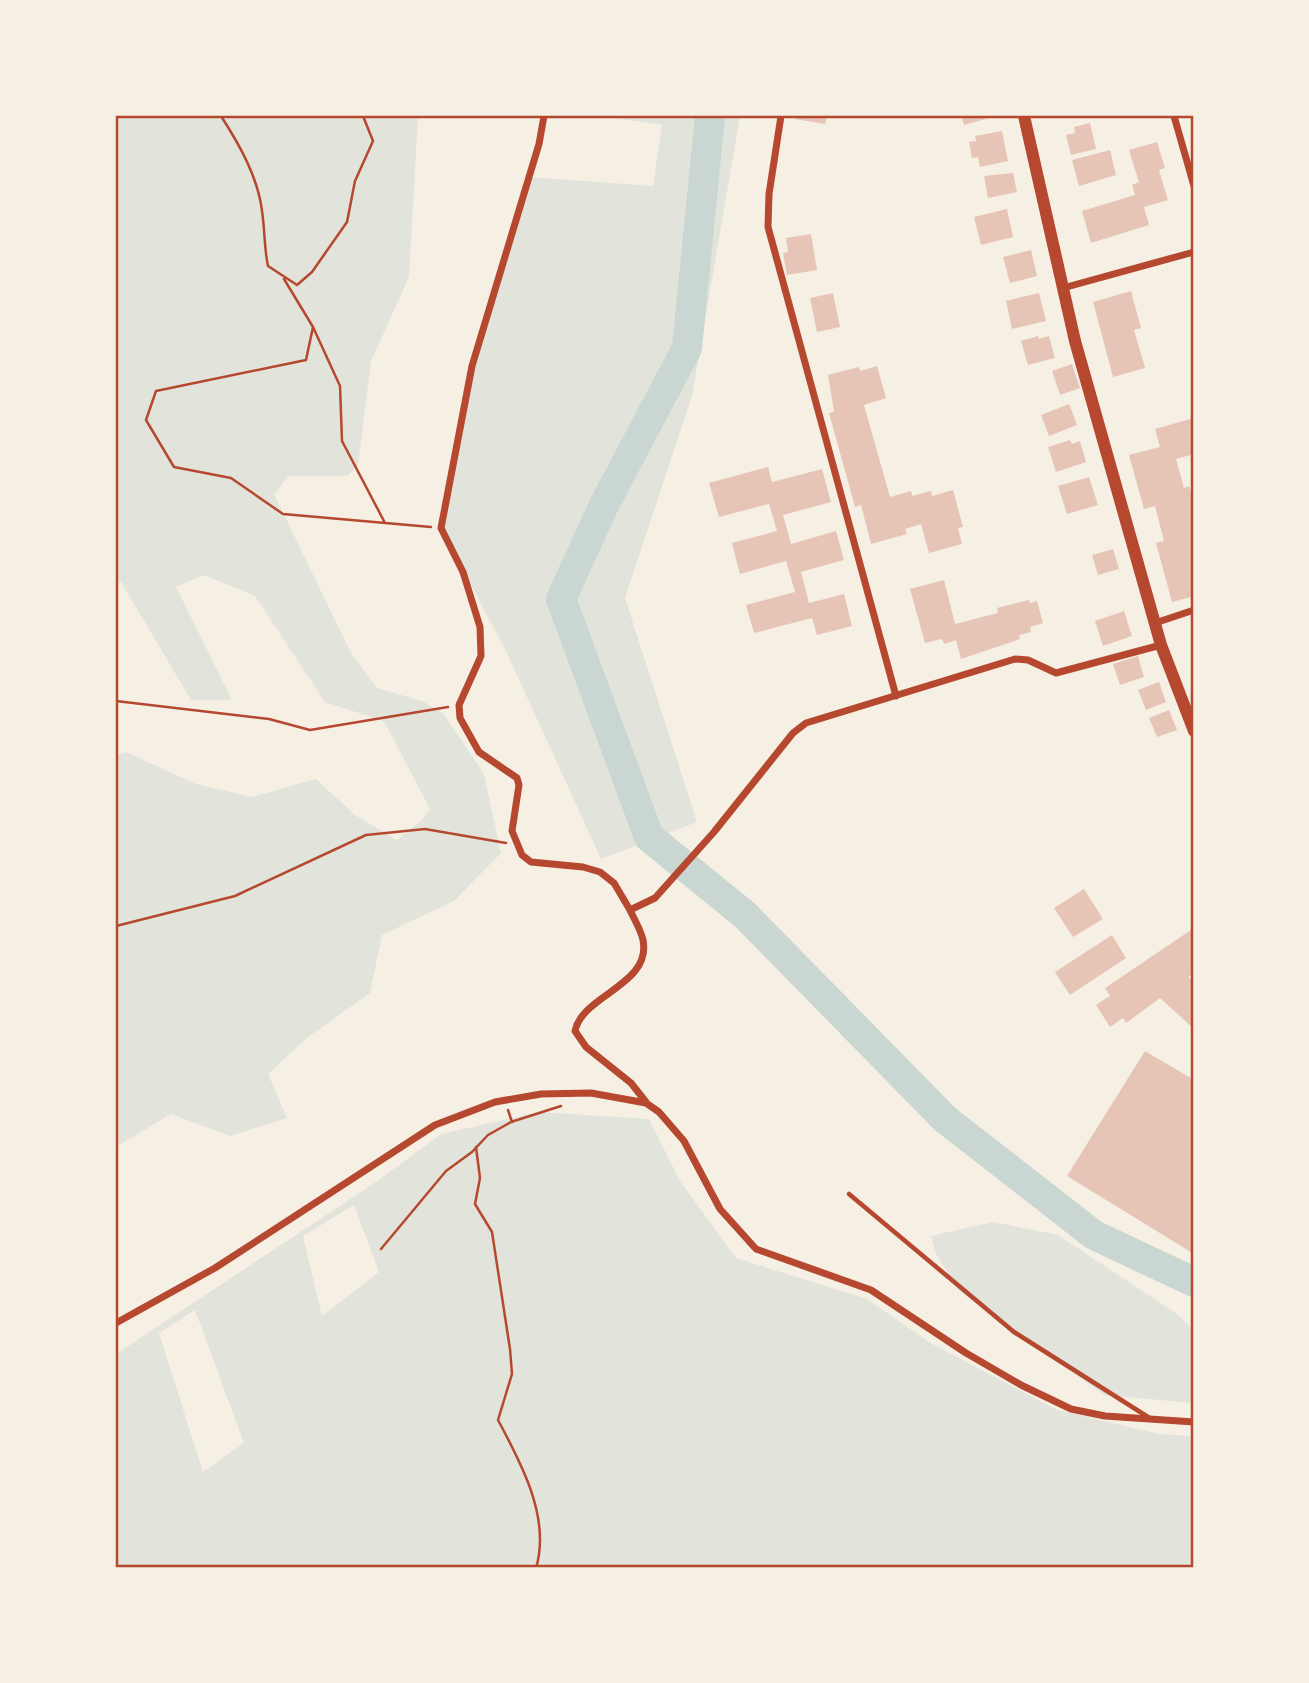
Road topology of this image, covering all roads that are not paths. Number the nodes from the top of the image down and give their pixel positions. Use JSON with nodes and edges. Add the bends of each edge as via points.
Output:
{"nodes":[{"id":1,"x":544,"y":116,"type":"edge"},
{"id":2,"x":781,"y":116,"type":"edge"},
{"id":3,"x":1024,"y":116,"type":"edge"},
{"id":4,"x":1174,"y":116,"type":"edge"},
{"id":5,"x":1194,"y":186,"type":"edge"},
{"id":6,"x":1194,"y":252,"type":"edge"},
{"id":7,"x":1063,"y":288,"type":"junction"},
{"id":8,"x":1194,"y":610,"type":"edge"},
{"id":9,"x":1154,"y":623,"type":"junction"},
{"id":10,"x":1161,"y":645,"type":"junction"},
{"id":11,"x":896,"y":696,"type":"junction"},
{"id":12,"x":1194,"y":731,"type":"edge"},
{"id":13,"x":630,"y":910,"type":"junction"},
{"id":14,"x":646,"y":1103,"type":"junction"},
{"id":15,"x":849,"y":1194,"type":"dead end"},
{"id":16,"x":116,"y":1323,"type":"edge"},
{"id":17,"x":1152,"y":1420,"type":"junction"},
{"id":18,"x":1194,"y":1422,"type":"edge"}],
"edges":[{"from":1,"to":13,"type":"street","via":[[472,366],[441,528],[463,572],[480,627],[481,656],[458,705],[465,732],[479,752],[517,778],[512,831],[516,845],[531,862],[600,872],[614,883]]},
{"from":2,"to":11,"type":"street","via":[[768,227]]},
{"from":3,"to":7,"type":"main road"},
{"from":4,"to":5,"type":"street"},
{"from":6,"to":7,"type":"street"},
{"from":7,"to":9,"type":"main road"},
{"from":8,"to":9,"type":"street"},
{"from":9,"to":10,"type":"main road"},
{"from":10,"to":11,"type":"street","via":[[1056,673],[1015,659]]},
{"from":10,"to":12,"type":"main road"},
{"from":11,"to":13,"type":"street","via":[[806,723],[793,733],[655,898]]},
{"from":13,"to":14,"type":"street","via":[[643,939],[643,955],[612,993],[582,1013],[575,1031]]},
{"from":14,"to":16,"type":"street","via":[[587,1093],[541,1094],[495,1102],[435,1125],[215,1268]]},
{"from":14,"to":17,"type":"street","via":[[684,1141],[720,1209],[756,1249],[871,1290],[977,1359],[1071,1409]]},
{"from":15,"to":17,"type":"lane","via":[[1014,1332]]},
{"from":17,"to":18,"type":"street"}]}
